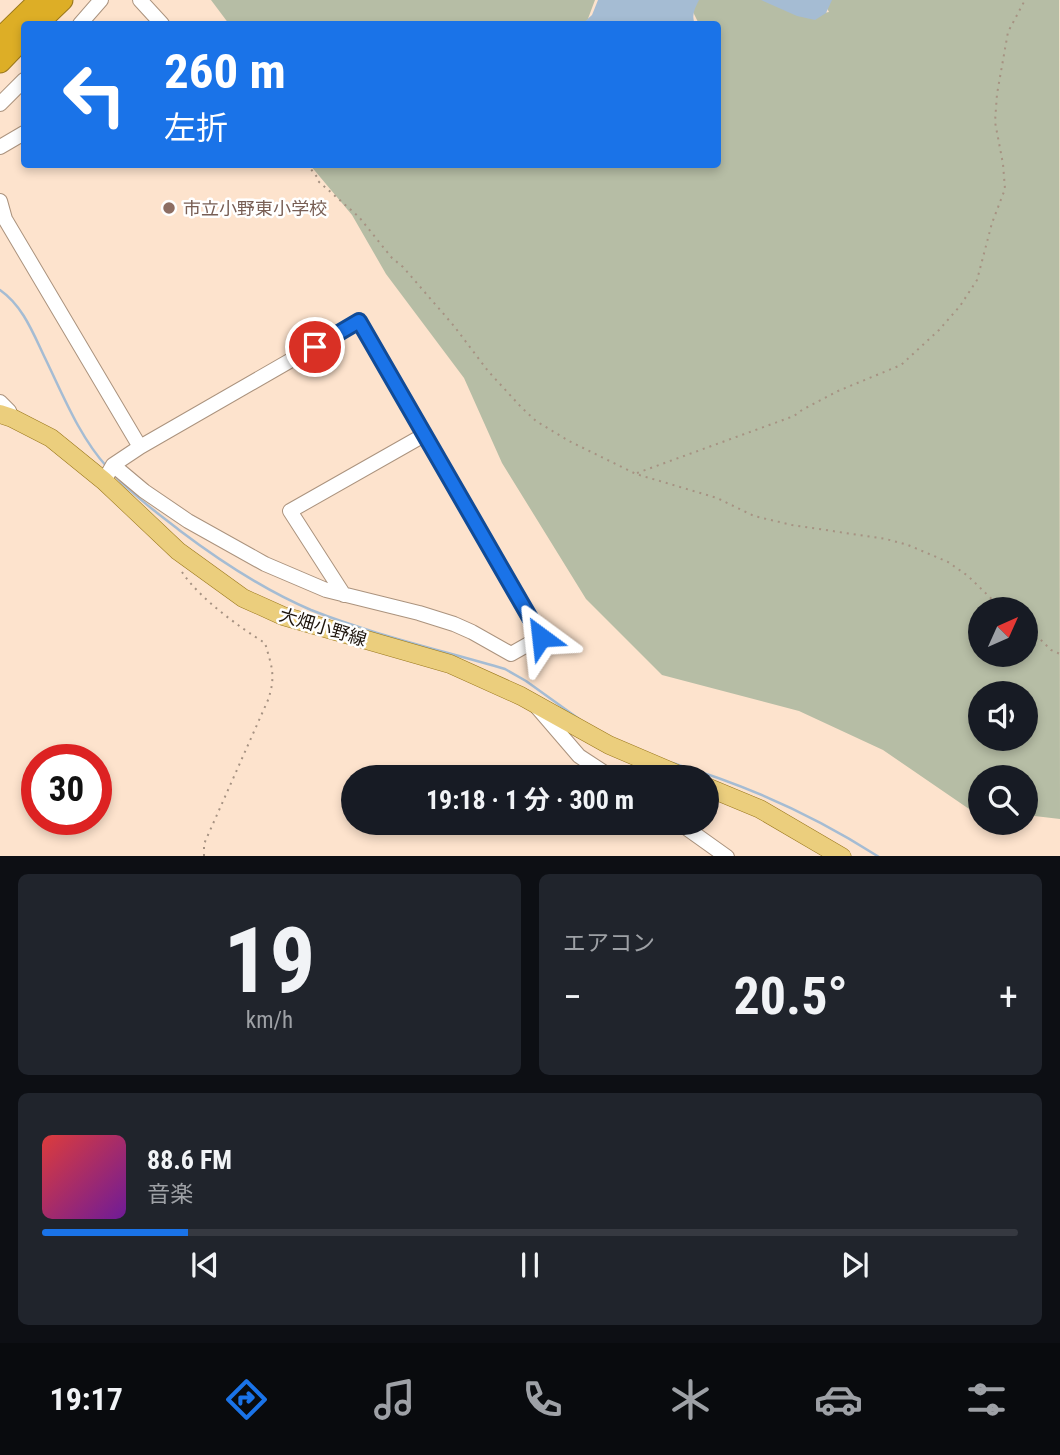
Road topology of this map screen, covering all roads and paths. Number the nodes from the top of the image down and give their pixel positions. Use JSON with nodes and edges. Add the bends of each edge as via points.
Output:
{"nodes":[{"id":1,"x":40,"y":0,"type":"edge"},
{"id":2,"x":62,"y":0,"type":"edge"},
{"id":3,"x":101,"y":0,"type":"edge"},
{"id":4,"x":140,"y":0,"type":"edge"},
{"id":5,"x":1025,"y":0,"type":"edge"},
{"id":6,"x":22,"y":21,"type":"edge"},
{"id":7,"x":40,"y":21,"type":"edge"},
{"id":8,"x":83,"y":21,"type":"edge"},
{"id":9,"x":159,"y":21,"type":"edge"},
{"id":10,"x":11,"y":33,"type":"edge"},
{"id":11,"x":0,"y":62,"type":"edge"},
{"id":12,"x":21,"y":83,"type":"edge"},
{"id":13,"x":0,"y":104,"type":"edge"},
{"id":14,"x":21,"y":134,"type":"edge"},
{"id":15,"x":0,"y":147,"type":"edge"},
{"id":16,"x":310,"y":168,"type":"edge"},
{"id":17,"x":0,"y":201,"type":"edge"},
{"id":18,"x":0,"y":402,"type":"edge"},
{"id":19,"x":6,"y":416,"type":"edge"},
{"id":20,"x":424,"y":435,"type":"junction"},
{"id":21,"x":140,"y":447,"type":"junction"},
{"id":22,"x":108,"y":473,"type":"junction"},
{"id":23,"x":636,"y":474,"type":"junction"},
{"id":24,"x":178,"y":551,"type":"junction"},
{"id":25,"x":344,"y":595,"type":"junction"},
{"id":26,"x":990,"y":597,"type":"edge"},
{"id":27,"x":1038,"y":637,"type":"edge"},
{"id":28,"x":1060,"y":654,"type":"edge"},
{"id":29,"x":534,"y":703,"type":"junction"},
{"id":30,"x":593,"y":765,"type":"edge"},
{"id":31,"x":656,"y":765,"type":"edge"},
{"id":32,"x":719,"y":791,"type":"edge"},
{"id":33,"x":697,"y":835,"type":"edge"},
{"id":34,"x":204,"y":856,"type":"edge"},
{"id":35,"x":727,"y":856,"type":"edge"},
{"id":36,"x":842,"y":856,"type":"edge"}],
"edges":[{"from":1,"to":6,"type":"highway"},
{"from":2,"to":7,"type":"highway"},
{"from":3,"to":8,"type":"street"},
{"from":4,"to":9,"type":"street"},
{"from":5,"to":23,"type":"path","via":[[1008,32],[997,94],[995,122],[1005,190],[977,280],[960,306],[901,365],[838,391],[794,416]]},
{"from":10,"to":11,"type":"highway"},
{"from":12,"to":13,"type":"street"},
{"from":14,"to":15,"type":"street"},
{"from":16,"to":23,"type":"path","via":[[318,181],[359,217],[521,407],[569,441]]},
{"from":17,"to":21,"type":"street","via":[[11,230]]},
{"from":18,"to":19,"type":"street","via":[[9,411]]},
{"from":19,"to":22,"type":"main road","name":"大畑小野線"},
{"from":20,"to":21,"type":"street","via":[[359,321]]},
{"from":20,"to":25,"type":"street","via":[[290,511]]},
{"from":20,"to":25,"type":"street","via":[[541,637],[511,654],[454,624]]},
{"from":21,"to":22,"type":"street"},
{"from":22,"to":24,"type":"main road","name":"大畑小野線"},
{"from":22,"to":25,"type":"street","via":[[265,564]]},
{"from":23,"to":26,"type":"path","via":[[717,498],[754,516],[908,544],[948,562]]},
{"from":24,"to":29,"type":"main road","name":"大畑小野線","via":[[243,598],[283,616],[450,664]]},
{"from":24,"to":34,"type":"path","via":[[177,562],[184,576],[265,643],[273,669],[268,700],[204,844]]},
{"from":27,"to":28,"type":"path"},
{"from":29,"to":30,"type":"street","via":[[579,756]]},
{"from":29,"to":31,"type":"main road","name":"大畑小野線"},
{"from":32,"to":36,"type":"main road"},
{"from":33,"to":35,"type":"street"}]}
